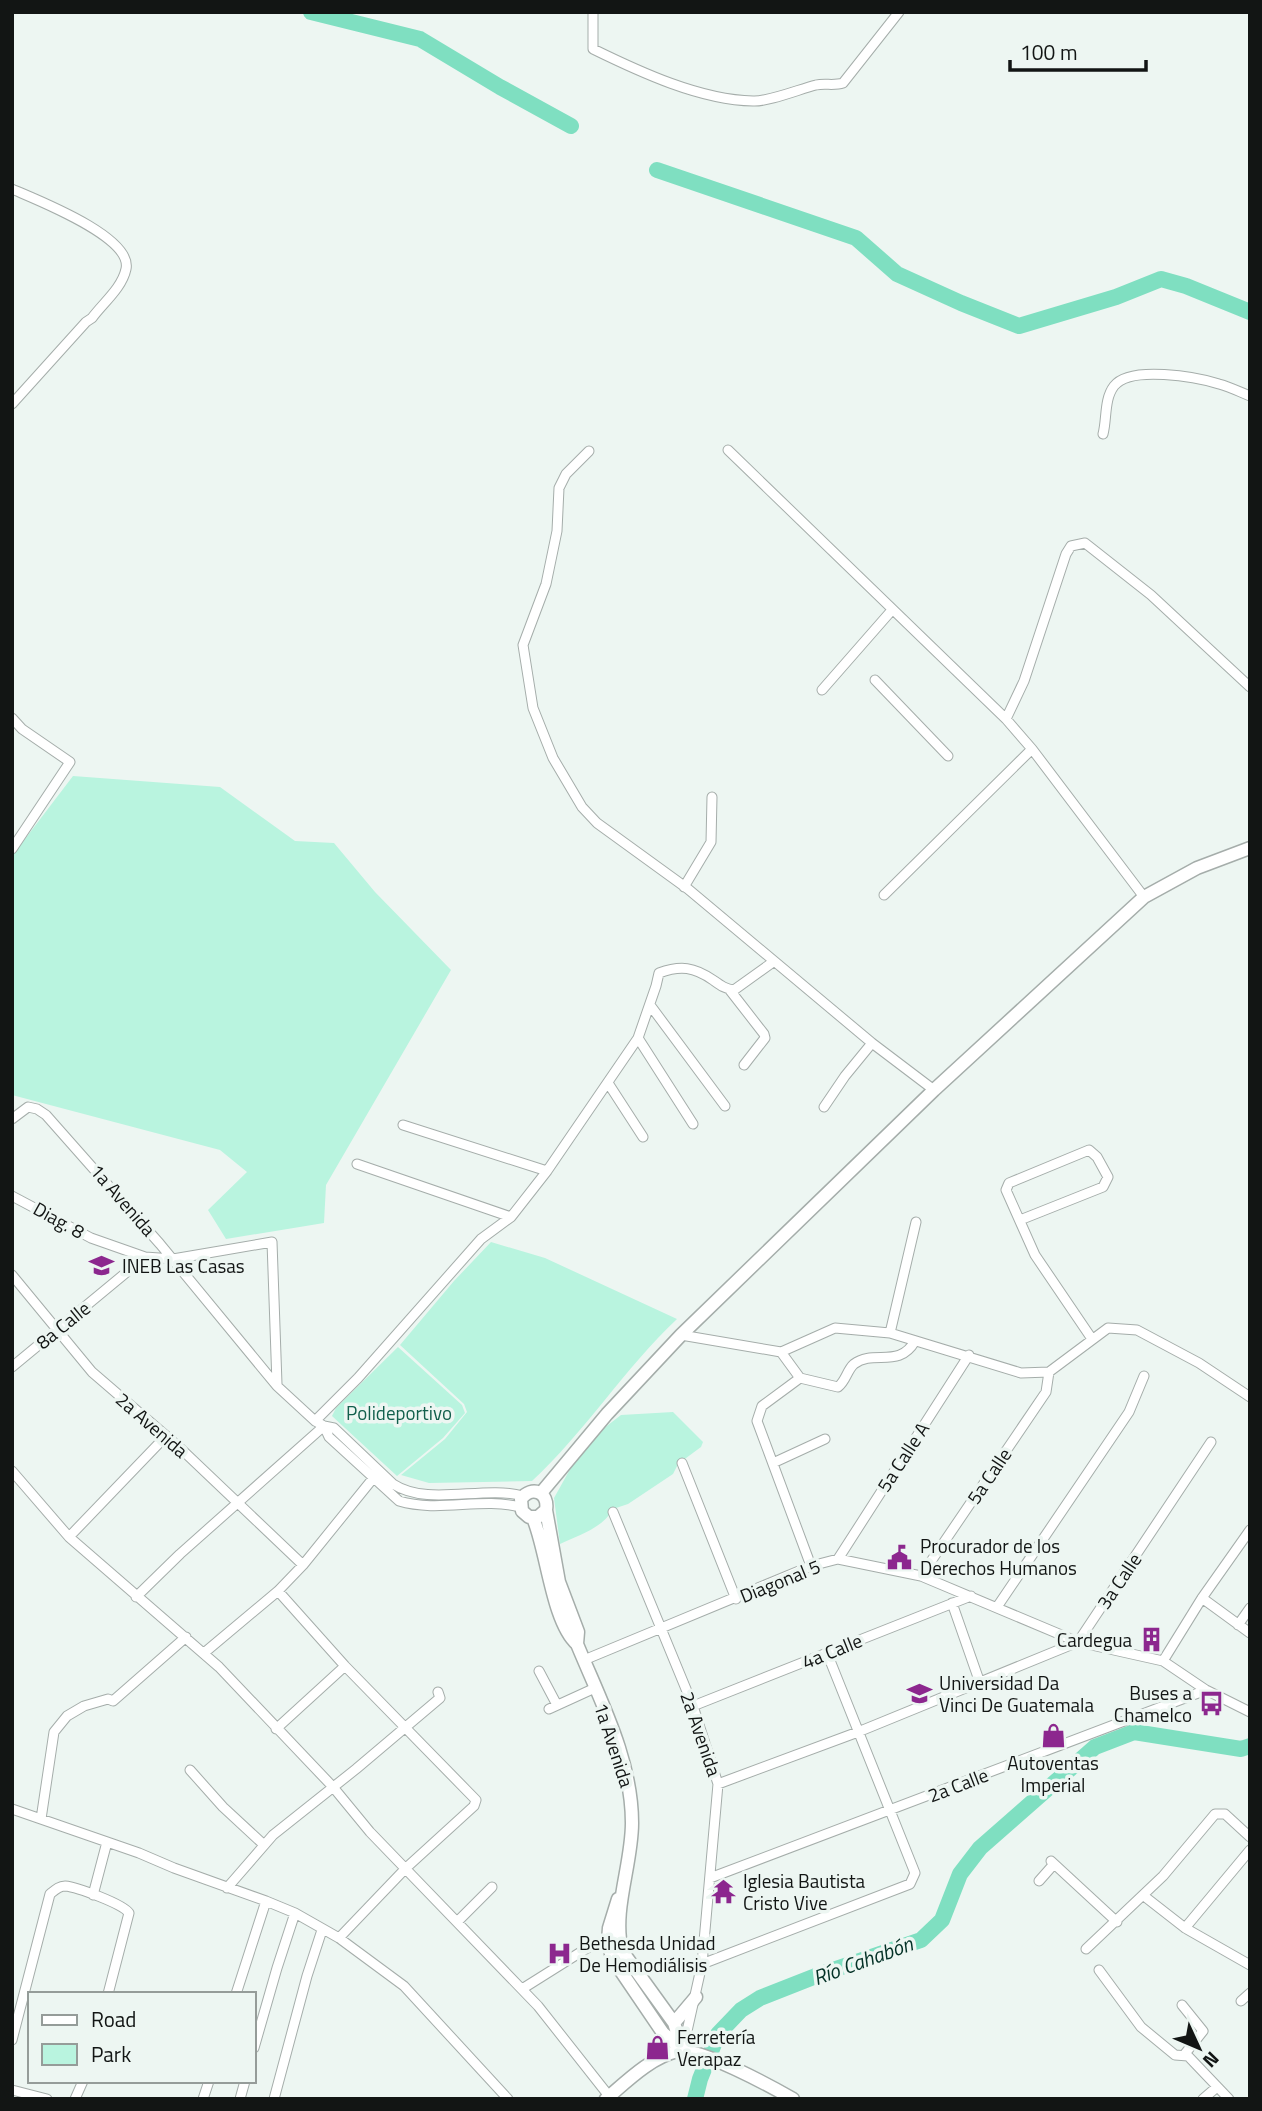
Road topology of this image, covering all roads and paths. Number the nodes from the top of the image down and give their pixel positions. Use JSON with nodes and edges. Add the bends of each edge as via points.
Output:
{"nodes":[{"id":1,"x":593,"y":12,"type":"edge"},
{"id":2,"x":899,"y":12,"type":"edge"},
{"id":3,"x":12,"y":189,"type":"edge"},
{"id":4,"x":1250,"y":396,"type":"edge"},
{"id":5,"x":12,"y":404,"type":"edge"},
{"id":6,"x":1103,"y":434,"type":"dead end"},
{"id":7,"x":729,"y":450,"type":"dead end"},
{"id":8,"x":589,"y":451,"type":"dead end"},
{"id":9,"x":892,"y":610,"type":"junction"},
{"id":10,"x":875,"y":680,"type":"dead end"},
{"id":11,"x":1250,"y":687,"type":"edge"},
{"id":12,"x":822,"y":690,"type":"dead end"},
{"id":13,"x":12,"y":718,"type":"edge"},
{"id":14,"x":1006,"y":719,"type":"junction"},
{"id":15,"x":1032,"y":749,"type":"junction"},
{"id":16,"x":948,"y":756,"type":"dead end"},
{"id":17,"x":712,"y":797,"type":"dead end"},
{"id":18,"x":1250,"y":848,"type":"edge"},
{"id":19,"x":12,"y":849,"type":"edge"},
{"id":20,"x":684,"y":887,"type":"junction"},
{"id":21,"x":884,"y":895,"type":"dead end"},
{"id":22,"x":1144,"y":897,"type":"junction"},
{"id":23,"x":773,"y":962,"type":"junction"},
{"id":24,"x":729,"y":989,"type":"junction"},
{"id":25,"x":650,"y":1005,"type":"junction"},
{"id":26,"x":638,"y":1038,"type":"junction"},
{"id":27,"x":872,"y":1043,"type":"junction"},
{"id":28,"x":744,"y":1065,"type":"dead end"},
{"id":29,"x":608,"y":1083,"type":"junction"},
{"id":30,"x":934,"y":1090,"type":"junction"},
{"id":31,"x":725,"y":1106,"type":"dead end"},
{"id":32,"x":824,"y":1107,"type":"dead end"},
{"id":33,"x":12,"y":1119,"type":"edge"},
{"id":34,"x":693,"y":1124,"type":"dead end"},
{"id":35,"x":403,"y":1125,"type":"dead end"},
{"id":36,"x":643,"y":1137,"type":"dead end"},
{"id":37,"x":357,"y":1164,"type":"dead end"},
{"id":38,"x":547,"y":1171,"type":"junction"},
{"id":39,"x":12,"y":1196,"type":"edge"},
{"id":40,"x":511,"y":1217,"type":"junction"},
{"id":41,"x":1020,"y":1220,"type":"junction"},
{"id":42,"x":916,"y":1222,"type":"dead end"},
{"id":43,"x":145,"y":1257,"type":"junction"},
{"id":44,"x":173,"y":1259,"type":"junction"},
{"id":45,"x":12,"y":1275,"type":"edge"},
{"id":46,"x":58,"y":1329,"type":"junction"},
{"id":47,"x":890,"y":1333,"type":"junction"},
{"id":48,"x":681,"y":1335,"type":"junction"},
{"id":49,"x":1092,"y":1339,"type":"junction"},
{"id":50,"x":915,"y":1341,"type":"junction"},
{"id":51,"x":781,"y":1352,"type":"junction"},
{"id":52,"x":969,"y":1355,"type":"junction"},
{"id":53,"x":12,"y":1367,"type":"edge"},
{"id":54,"x":1049,"y":1372,"type":"junction"},
{"id":55,"x":1144,"y":1376,"type":"dead end"},
{"id":56,"x":800,"y":1378,"type":"junction"},
{"id":57,"x":277,"y":1386,"type":"junction"},
{"id":58,"x":1250,"y":1397,"type":"edge"},
{"id":59,"x":315,"y":1421,"type":"junction"},
{"id":60,"x":324,"y":1426,"type":"junction"},
{"id":61,"x":166,"y":1436,"type":"junction"},
{"id":62,"x":825,"y":1439,"type":"dead end"},
{"id":63,"x":1210,"y":1442,"type":"dead end"},
{"id":64,"x":682,"y":1463,"type":"dead end"},
{"id":65,"x":774,"y":1463,"type":"junction"},
{"id":66,"x":12,"y":1471,"type":"edge"},
{"id":67,"x":376,"y":1475,"type":"junction"},
{"id":68,"x":541,"y":1493,"type":"junction"},
{"id":69,"x":522,"y":1501,"type":"junction"},
{"id":70,"x":237,"y":1504,"type":"junction"},
{"id":71,"x":546,"y":1510,"type":"junction"},
{"id":72,"x":613,"y":1512,"type":"dead end"},
{"id":73,"x":533,"y":1518,"type":"junction"},
{"id":74,"x":1250,"y":1530,"type":"edge"},
{"id":75,"x":69,"y":1537,"type":"junction"},
{"id":76,"x":838,"y":1559,"type":"junction"},
{"id":77,"x":303,"y":1565,"type":"junction"},
{"id":78,"x":811,"y":1566,"type":"junction"},
{"id":79,"x":921,"y":1576,"type":"junction"},
{"id":80,"x":278,"y":1591,"type":"junction"},
{"id":81,"x":971,"y":1596,"type":"junction"},
{"id":82,"x":136,"y":1597,"type":"junction"},
{"id":83,"x":1202,"y":1598,"type":"junction"},
{"id":84,"x":736,"y":1599,"type":"junction"},
{"id":85,"x":952,"y":1604,"type":"junction"},
{"id":86,"x":997,"y":1606,"type":"junction"},
{"id":87,"x":1250,"y":1608,"type":"edge"},
{"id":88,"x":1238,"y":1625,"type":"junction"},
{"id":89,"x":661,"y":1629,"type":"junction"},
{"id":90,"x":1250,"y":1633,"type":"edge"},
{"id":91,"x":186,"y":1637,"type":"junction"},
{"id":92,"x":1079,"y":1642,"type":"junction"},
{"id":93,"x":578,"y":1644,"type":"junction"},
{"id":94,"x":204,"y":1653,"type":"junction"},
{"id":95,"x":827,"y":1653,"type":"junction"},
{"id":96,"x":584,"y":1660,"type":"junction"},
{"id":97,"x":1163,"y":1661,"type":"junction"},
{"id":98,"x":345,"y":1666,"type":"junction"},
{"id":99,"x":539,"y":1671,"type":"dead end"},
{"id":100,"x":980,"y":1683,"type":"junction"},
{"id":101,"x":595,"y":1688,"type":"junction"},
{"id":102,"x":1206,"y":1690,"type":"junction"},
{"id":103,"x":438,"y":1692,"type":"dead end"},
{"id":104,"x":693,"y":1706,"type":"junction"},
{"id":105,"x":1250,"y":1712,"type":"edge"},
{"id":106,"x":275,"y":1728,"type":"junction"},
{"id":107,"x":405,"y":1729,"type":"junction"},
{"id":108,"x":858,"y":1732,"type":"junction"},
{"id":109,"x":190,"y":1770,"type":"dead end"},
{"id":110,"x":718,"y":1784,"type":"junction"},
{"id":111,"x":333,"y":1787,"type":"junction"},
{"id":112,"x":12,"y":1809,"type":"edge"},
{"id":113,"x":889,"y":1811,"type":"junction"},
{"id":114,"x":41,"y":1819,"type":"junction"},
{"id":115,"x":1250,"y":1837,"type":"edge"},
{"id":116,"x":107,"y":1842,"type":"junction"},
{"id":117,"x":263,"y":1844,"type":"junction"},
{"id":118,"x":1250,"y":1850,"type":"edge"},
{"id":119,"x":406,"y":1868,"type":"junction"},
{"id":120,"x":710,"y":1878,"type":"junction"},
{"id":121,"x":1039,"y":1881,"type":"dead end"},
{"id":122,"x":492,"y":1887,"type":"dead end"},
{"id":123,"x":228,"y":1888,"type":"junction"},
{"id":124,"x":93,"y":1895,"type":"junction"},
{"id":125,"x":1144,"y":1896,"type":"junction"},
{"id":126,"x":266,"y":1901,"type":"junction"},
{"id":127,"x":295,"y":1913,"type":"junction"},
{"id":128,"x":457,"y":1922,"type":"junction"},
{"id":129,"x":1117,"y":1922,"type":"junction"},
{"id":130,"x":1185,"y":1928,"type":"junction"},
{"id":131,"x":322,"y":1930,"type":"junction"},
{"id":132,"x":339,"y":1938,"type":"junction"},
{"id":133,"x":614,"y":1940,"type":"junction"},
{"id":134,"x":1086,"y":1948,"type":"dead end"},
{"id":135,"x":702,"y":1964,"type":"junction"},
{"id":136,"x":1250,"y":1965,"type":"edge"},
{"id":137,"x":1099,"y":1970,"type":"dead end"},
{"id":138,"x":522,"y":1989,"type":"junction"},
{"id":139,"x":109,"y":1992,"type":"edge"},
{"id":140,"x":237,"y":1992,"type":"edge"},
{"id":141,"x":1250,"y":1993,"type":"edge"},
{"id":142,"x":696,"y":1997,"type":"junction"},
{"id":143,"x":1241,"y":2001,"type":"dead end"},
{"id":144,"x":1182,"y":2005,"type":"dead end"},
{"id":145,"x":674,"y":2023,"type":"junction"},
{"id":146,"x":12,"y":2040,"type":"edge"},
{"id":147,"x":256,"y":2041,"type":"edge"},
{"id":148,"x":689,"y":2052,"type":"junction"},
{"id":149,"x":1184,"y":2054,"type":"junction"},
{"id":150,"x":82,"y":2083,"type":"edge"},
{"id":151,"x":1217,"y":2087,"type":"junction"},
{"id":152,"x":12,"y":2090,"type":"edge"},
{"id":153,"x":787,"y":2097,"type":"edge"},
{"id":154,"x":607,"y":2098,"type":"edge"},
{"id":155,"x":47,"y":2099,"type":"edge"},
{"id":156,"x":75,"y":2099,"type":"edge"},
{"id":157,"x":274,"y":2099,"type":"edge"},
{"id":158,"x":508,"y":2099,"type":"edge"},
{"id":159,"x":1203,"y":2099,"type":"edge"},
{"id":160,"x":1228,"y":2099,"type":"edge"}],
"edges":[{"from":1,"to":2,"type":"street","via":[[593,49],[668,81],[755,102],[821,84],[843,83]]},
{"from":3,"to":5,"type":"street","via":[[110,239],[123,252],[127,267],[92,318]]},
{"from":4,"to":6,"type":"street","via":[[1218,383],[1147,373],[1114,385],[1107,400]]},
{"from":7,"to":9,"type":"street"},
{"from":8,"to":20,"type":"street","via":[[559,488],[557,531],[546,584],[523,645],[533,708],[552,758],[582,807]]},
{"from":9,"to":12,"type":"street"},
{"from":9,"to":14,"type":"street"},
{"from":10,"to":16,"type":"street"},
{"from":11,"to":14,"type":"street","via":[[1151,595],[1086,543],[1071,546],[1066,554],[1024,681]]},
{"from":13,"to":19,"type":"street","via":[[70,762]]},
{"from":14,"to":15,"type":"street"},
{"from":15,"to":21,"type":"street"},
{"from":15,"to":22,"type":"street"},
{"from":17,"to":20,"type":"street","via":[[711,842]]},
{"from":18,"to":22,"type":"main road","via":[[1197,868]]},
{"from":20,"to":23,"type":"street"},
{"from":22,"to":30,"type":"main road"},
{"from":23,"to":24,"type":"street","via":[[741,987]]},
{"from":23,"to":27,"type":"street"},
{"from":24,"to":25,"type":"street","via":[[696,970],[673,968],[659,973]]},
{"from":24,"to":28,"type":"street","via":[[765,1038]]},
{"from":25,"to":26,"type":"street"},
{"from":25,"to":31,"type":"street"},
{"from":26,"to":29,"type":"street"},
{"from":26,"to":34,"type":"street"},
{"from":27,"to":30,"type":"street"},
{"from":27,"to":32,"type":"street"},
{"from":29,"to":36,"type":"street"},
{"from":29,"to":38,"type":"street"},
{"from":30,"to":48,"type":"main road"},
{"from":33,"to":44,"type":"street","name":"1a Avenida","via":[[28,1107],[46,1115]]},
{"from":35,"to":38,"type":"street"},
{"from":37,"to":40,"type":"street"},
{"from":38,"to":40,"type":"street"},
{"from":39,"to":43,"type":"street","name":"Diag. 8","via":[[91,1238]]},
{"from":40,"to":59,"type":"street","via":[[481,1240]]},
{"from":41,"to":41,"type":"street","via":[[1006,1190],[1009,1183],[1088,1150],[1094,1152],[1108,1177],[1103,1187]]},
{"from":41,"to":49,"type":"street","via":[[1035,1255]]},
{"from":42,"to":47,"type":"street"},
{"from":43,"to":44,"type":"street"},
{"from":43,"to":46,"type":"street","name":"8a Calle"},
{"from":44,"to":57,"type":"street","name":"1a Avenida"},
{"from":44,"to":57,"type":"street","via":[[272,1242]]},
{"from":45,"to":46,"type":"street","name":"2a Avenida"},
{"from":46,"to":53,"type":"street","name":"8a Calle"},
{"from":46,"to":61,"type":"street","name":"2a Avenida","via":[[92,1372]]},
{"from":47,"to":50,"type":"street"},
{"from":47,"to":51,"type":"street","via":[[835,1328]]},
{"from":48,"to":51,"type":"street"},
{"from":48,"to":68,"type":"main road"},
{"from":49,"to":54,"type":"street"},
{"from":49,"to":58,"type":"street","via":[[1108,1328],[1137,1330]]},
{"from":50,"to":52,"type":"street"},
{"from":50,"to":56,"type":"street","via":[[906,1353],[852,1365],[838,1387]]},
{"from":51,"to":56,"type":"street"},
{"from":52,"to":54,"type":"street","via":[[1021,1373]]},
{"from":52,"to":76,"type":"street","name":"5a Calle A"},
{"from":54,"to":79,"type":"street","name":"5a Calle","via":[[1046,1392]]},
{"from":55,"to":86,"type":"street","via":[[1129,1412]]},
{"from":56,"to":65,"type":"street","via":[[758,1413]]},
{"from":57,"to":59,"type":"street","name":"1a Avenida"},
{"from":59,"to":60,"type":"street","name":"1a Avenida"},
{"from":60,"to":67,"type":"street","via":[[329,1437]]},
{"from":60,"to":70,"type":"street"},
{"from":61,"to":70,"type":"street","name":"2a Avenida"},
{"from":61,"to":75,"type":"street"},
{"from":62,"to":65,"type":"street"},
{"from":63,"to":92,"type":"street","name":"3a Calle"},
{"from":64,"to":84,"type":"street"},
{"from":65,"to":78,"type":"street"},
{"from":66,"to":75,"type":"street"},
{"from":67,"to":69,"type":"street","via":[[413,1492],[508,1492]]},
{"from":67,"to":77,"type":"street"},
{"from":68,"to":69,"type":"main road","via":[[532,1491]]},
{"from":68,"to":71,"type":"main road"},
{"from":69,"to":73,"type":"main road","via":[[525,1515]]},
{"from":70,"to":77,"type":"street","name":"2a Avenida"},
{"from":70,"to":82,"type":"street"},
{"from":71,"to":73,"type":"main road"},
{"from":71,"to":93,"type":"main road","name":"1a Avenida","via":[[559,1582],[578,1632]]},
{"from":72,"to":89,"type":"street","name":"2a Avenida"},
{"from":73,"to":93,"type":"main road","name":"1a Avenida","via":[[569,1636]]},
{"from":74,"to":83,"type":"street"},
{"from":75,"to":82,"type":"street"},
{"from":76,"to":78,"type":"street","name":"Diagonal 5"},
{"from":76,"to":79,"type":"street","name":"Diagonal 5"},
{"from":77,"to":80,"type":"street"},
{"from":78,"to":84,"type":"street","name":"Diagonal 5"},
{"from":79,"to":81,"type":"street","name":"Diagonal 5"},
{"from":80,"to":94,"type":"street"},
{"from":80,"to":98,"type":"street"},
{"from":81,"to":85,"type":"street","name":"4a Calle"},
{"from":81,"to":86,"type":"street","name":"Diagonal 5"},
{"from":82,"to":91,"type":"street"},
{"from":83,"to":88,"type":"street"},
{"from":83,"to":97,"type":"street"},
{"from":84,"to":89,"type":"street","name":"Diagonal 5"},
{"from":85,"to":95,"type":"street","name":"4a Calle"},
{"from":85,"to":100,"type":"street"},
{"from":86,"to":92,"type":"street","name":"Diagonal 5"},
{"from":87,"to":88,"type":"street"},
{"from":88,"to":90,"type":"street"},
{"from":89,"to":96,"type":"street","name":"Diagonal 5"},
{"from":89,"to":104,"type":"street","name":"2a Avenida"},
{"from":91,"to":94,"type":"street"},
{"from":91,"to":114,"type":"street","via":[[113,1701],[84,1706],[67,1716],[54,1732]]},
{"from":92,"to":97,"type":"street","name":"Diagonal 5"},
{"from":92,"to":100,"type":"street"},
{"from":93,"to":96,"type":"main road","name":"1a Avenida"},
{"from":94,"to":106,"type":"street"},
{"from":95,"to":104,"type":"street","name":"4a Calle"},
{"from":95,"to":108,"type":"street"},
{"from":96,"to":101,"type":"main road","name":"1a Avenida"},
{"from":97,"to":102,"type":"street","name":"Diagonal 5"},
{"from":98,"to":106,"type":"street"},
{"from":98,"to":107,"type":"street"},
{"from":99,"to":101,"type":"street","via":[[553,1707]]},
{"from":100,"to":108,"type":"street"},
{"from":101,"to":133,"type":"main road","name":"1a Avenida","via":[[617,1741],[631,1798],[630,1850],[615,1904]]},
{"from":102,"to":105,"type":"street","name":"Diagonal 5"},
{"from":102,"to":113,"type":"street","name":"2a Calle"},
{"from":103,"to":107,"type":"street","via":[[440,1698]]},
{"from":104,"to":110,"type":"street","name":"2a Avenida"},
{"from":106,"to":111,"type":"street"},
{"from":107,"to":111,"type":"street"},
{"from":107,"to":119,"type":"street","via":[[476,1800]]},
{"from":108,"to":110,"type":"street"},
{"from":108,"to":113,"type":"street"},
{"from":109,"to":117,"type":"street"},
{"from":110,"to":120,"type":"street","name":"2a Avenida"},
{"from":111,"to":117,"type":"street"},
{"from":111,"to":119,"type":"street"},
{"from":112,"to":114,"type":"street"},
{"from":113,"to":120,"type":"street","name":"2a Calle"},
{"from":113,"to":135,"type":"street","via":[[915,1873],[910,1884]]},
{"from":114,"to":116,"type":"street"},
{"from":115,"to":125,"type":"street","via":[[1225,1814],[1215,1814]]},
{"from":116,"to":123,"type":"street"},
{"from":116,"to":124,"type":"street"},
{"from":117,"to":123,"type":"street"},
{"from":118,"to":130,"type":"street"},
{"from":119,"to":128,"type":"street"},
{"from":119,"to":132,"type":"street"},
{"from":120,"to":135,"type":"street","name":"2a Avenida"},
{"from":121,"to":129,"type":"street","via":[[1052,1862]]},
{"from":122,"to":128,"type":"street"},
{"from":123,"to":126,"type":"street"},
{"from":124,"to":139,"type":"street","via":[[125,1907],[129,1913]]},
{"from":124,"to":146,"type":"street","via":[[65,1886],[50,1895]]},
{"from":125,"to":129,"type":"street"},
{"from":125,"to":130,"type":"street"},
{"from":126,"to":127,"type":"street"},
{"from":126,"to":140,"type":"street"},
{"from":127,"to":131,"type":"street"},
{"from":127,"to":147,"type":"street"},
{"from":128,"to":138,"type":"street"},
{"from":129,"to":134,"type":"street"},
{"from":130,"to":136,"type":"street"},
{"from":131,"to":132,"type":"street"},
{"from":131,"to":157,"type":"street"},
{"from":132,"to":158,"type":"street","via":[[404,1986]]},
{"from":133,"to":138,"type":"street","via":[[592,1945]]},
{"from":133,"to":145,"type":"main road"},
{"from":133,"to":148,"type":"main road","via":[[612,1958],[663,2033]]},
{"from":135,"to":142,"type":"street","name":"2a Avenida"},
{"from":137,"to":149,"type":"street","via":[[1142,2027],[1168,2051]]},
{"from":138,"to":154,"type":"street"},
{"from":141,"to":143,"type":"street"},
{"from":142,"to":145,"type":"main road"},
{"from":142,"to":148,"type":"street","name":"2a Avenida"},
{"from":144,"to":149,"type":"street","via":[[1203,2031]]},
{"from":145,"to":148,"type":"main road"},
{"from":148,"to":153,"type":"main road","via":[[728,2066]]},
{"from":148,"to":154,"type":"main road","via":[[658,2059]]},
{"from":149,"to":151,"type":"street"},
{"from":150,"to":156,"type":"street"},
{"from":151,"to":159,"type":"street"},
{"from":151,"to":160,"type":"street"},
{"from":152,"to":155,"type":"street"}]}
